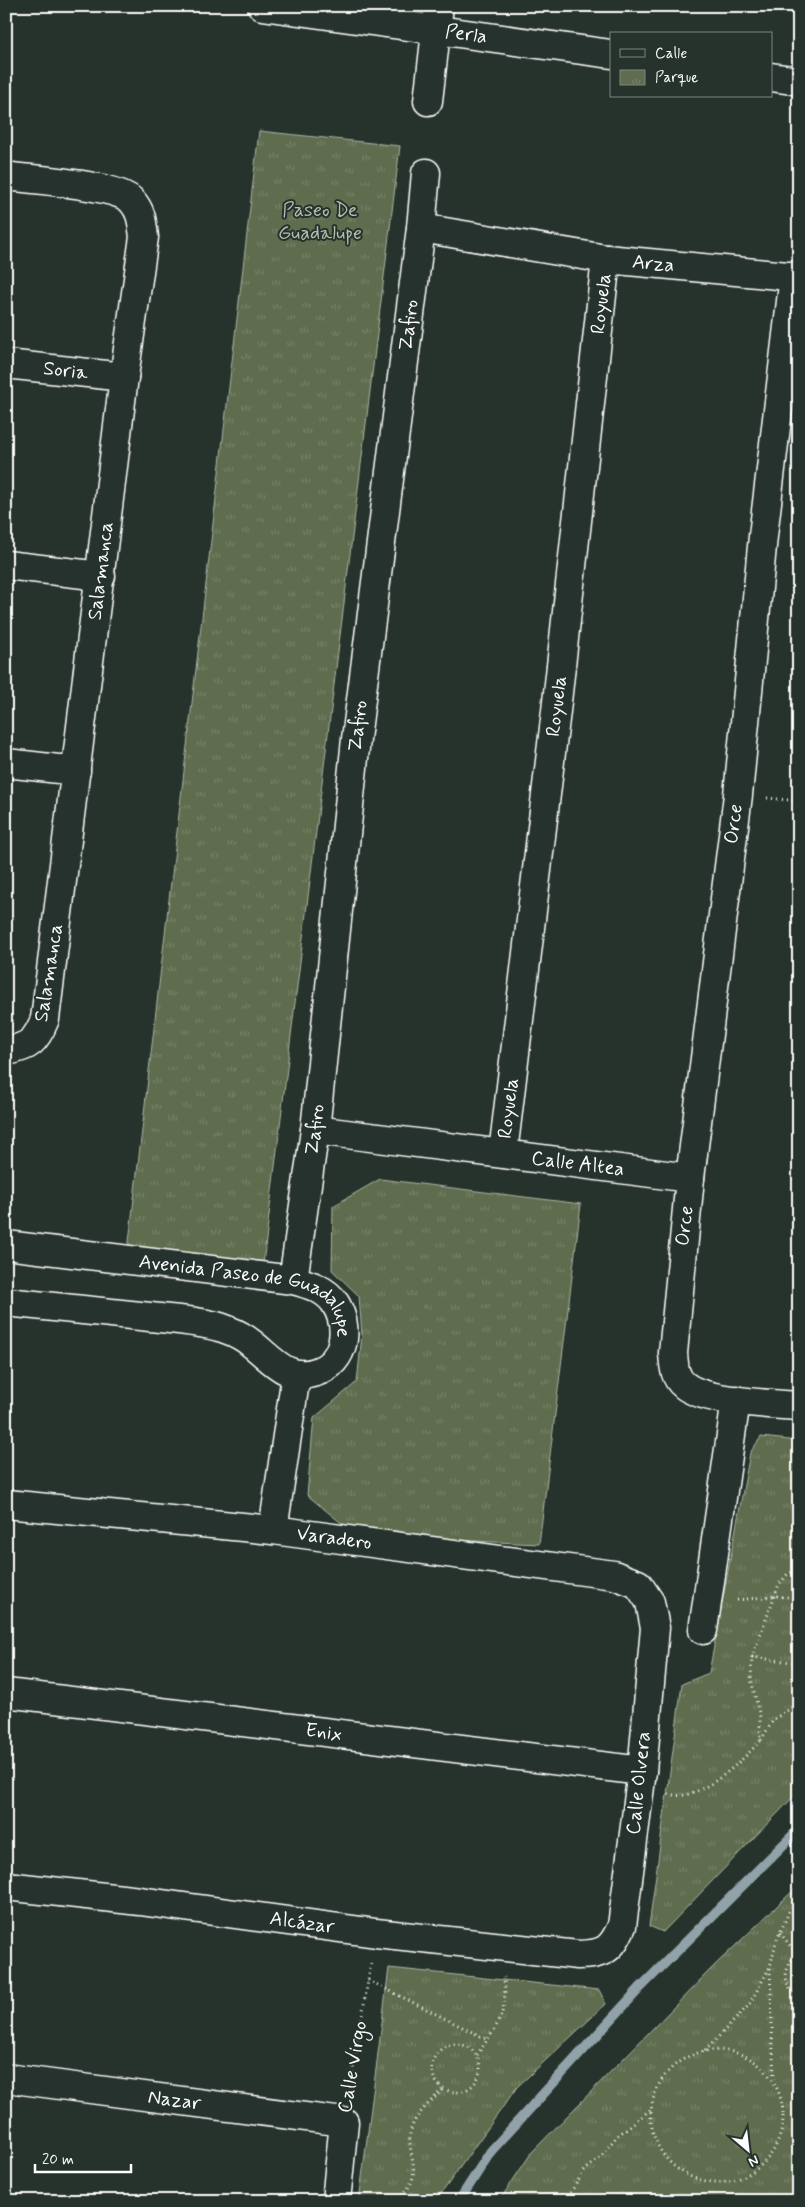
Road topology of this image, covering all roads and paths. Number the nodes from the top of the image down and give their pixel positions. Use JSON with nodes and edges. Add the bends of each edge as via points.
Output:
{"nodes":[{"id":1,"x":262,"y":6,"type":"edge"},
{"id":2,"x":437,"y":18,"type":"edge"},
{"id":3,"x":610,"y":54,"type":"edge"},
{"id":4,"x":772,"y":77,"type":"edge"},
{"id":5,"x":799,"y":81,"type":"edge"},
{"id":6,"x":428,"y":101,"type":"dead end"},
{"id":7,"x":426,"y":173,"type":"dead end"},
{"id":8,"x":6,"y":176,"type":"edge"},
{"id":9,"x":421,"y":228,"type":"junction"},
{"id":10,"x":606,"y":259,"type":"junction"},
{"id":11,"x":796,"y":277,"type":"edge"},
{"id":12,"x":6,"y":364,"type":"edge"},
{"id":13,"x":124,"y":377,"type":"junction"},
{"id":14,"x":6,"y":565,"type":"edge"},
{"id":15,"x":101,"y":576,"type":"junction"},
{"id":16,"x":6,"y":764,"type":"edge"},
{"id":17,"x":76,"y":771,"type":"junction"},
{"id":18,"x":6,"y":1051,"type":"edge"},
{"id":19,"x":315,"y":1130,"type":"junction"},
{"id":20,"x":503,"y":1153,"type":"junction"},
{"id":21,"x":690,"y":1178,"type":"junction"},
{"id":22,"x":6,"y":1245,"type":"edge"},
{"id":23,"x":293,"y":1280,"type":"junction"},
{"id":24,"x":6,"y":1302,"type":"edge"},
{"id":25,"x":296,"y":1375,"type":"junction"},
{"id":26,"x":736,"y":1400,"type":"junction"},
{"id":27,"x":799,"y":1406,"type":"edge"},
{"id":28,"x":6,"y":1504,"type":"edge"},
{"id":29,"x":274,"y":1530,"type":"junction"},
{"id":30,"x":799,"y":1568,"type":"edge"},
{"id":31,"x":774,"y":1596,"type":"junction"},
{"id":32,"x":799,"y":1598,"type":"edge"},
{"id":33,"x":650,"y":1602,"type":"joint"},
{"id":34,"x":705,"y":1617,"type":"joint"},
{"id":35,"x":752,"y":1657,"type":"junction"},
{"id":36,"x":799,"y":1664,"type":"edge"},
{"id":37,"x":6,"y":1693,"type":"edge"},
{"id":38,"x":799,"y":1703,"type":"edge"},
{"id":39,"x":760,"y":1741,"type":"junction"},
{"id":40,"x":640,"y":1781,"type":"junction"},
{"id":41,"x":6,"y":1886,"type":"edge"},
{"id":42,"x":799,"y":1901,"type":"edge"},
{"id":43,"x":376,"y":1933,"type":"junction"},
{"id":44,"x":780,"y":1933,"type":"junction"},
{"id":45,"x":500,"y":1947,"type":"junction"},
{"id":46,"x":599,"y":1954,"type":"joint"},
{"id":47,"x":798,"y":1954,"type":"edge"},
{"id":48,"x":770,"y":1967,"type":"junction"},
{"id":49,"x":368,"y":1980,"type":"junction"},
{"id":50,"x":799,"y":1998,"type":"edge"},
{"id":51,"x":488,"y":2040,"type":"junction"},
{"id":52,"x":705,"y":2052,"type":"junction"},
{"id":53,"x":477,"y":2055,"type":"junction"},
{"id":54,"x":6,"y":2078,"type":"edge"},
{"id":55,"x":774,"y":2082,"type":"junction"},
{"id":56,"x":443,"y":2089,"type":"junction"},
{"id":57,"x":652,"y":2108,"type":"junction"},
{"id":58,"x":344,"y":2122,"type":"junction"},
{"id":59,"x":336,"y":2201,"type":"edge"},
{"id":60,"x":393,"y":2201,"type":"edge"},
{"id":61,"x":566,"y":2201,"type":"edge"}],
"edges":[{"from":1,"to":2,"type":"street","name":"Perla"},
{"from":2,"to":3,"type":"street","name":"Perla"},
{"from":2,"to":6,"type":"street"},
{"from":4,"to":5,"type":"street"},
{"from":7,"to":9,"type":"street","name":"Zafiro"},
{"from":8,"to":13,"type":"street","name":"Salamanca","via":[[111,190],[131,199],[141,214],[144,237]]},
{"from":9,"to":10,"type":"street","name":"Arza"},
{"from":9,"to":19,"type":"street","name":"Zafiro","via":[[356,739]]},
{"from":10,"to":11,"type":"street","name":"Arza"},
{"from":10,"to":20,"type":"street","name":"Royuela"},
{"from":11,"to":21,"type":"street","name":"Orce","via":[[763,536],[738,794]]},
{"from":12,"to":13,"type":"street","name":"Soria"},
{"from":13,"to":15,"type":"street","name":"Salamanca"},
{"from":14,"to":15,"type":"street"},
{"from":15,"to":17,"type":"street","name":"Salamanca"},
{"from":16,"to":17,"type":"street"},
{"from":17,"to":18,"type":"street","name":"Salamanca","via":[[45,1019],[38,1037],[23,1048]]},
{"from":19,"to":20,"type":"street","name":"Calle Altea"},
{"from":19,"to":23,"type":"street","name":"Zafiro"},
{"from":20,"to":21,"type":"street","name":"Calle Altea"},
{"from":21,"to":26,"type":"street","name":"Orce","via":[[673,1353],[674,1372],[684,1385],[704,1394]]},
{"from":22,"to":23,"type":"street","name":"Avenida Paseo de Guadalupe"},
{"from":23,"to":25,"type":"street","name":"Avenida Paseo de Guadalupe","via":[[315,1286],[334,1302],[344,1323],[344,1343],[334,1360],[316,1372]]},
{"from":24,"to":25,"type":"street","name":"Avenida Paseo de Guadalupe","via":[[177,1320],[226,1329],[251,1342],[277,1366]]},
{"from":25,"to":29,"type":"street"},
{"from":26,"to":27,"type":"street"},
{"from":26,"to":34,"type":"street"},
{"from":28,"to":29,"type":"street","name":"Varadero"},
{"from":29,"to":33,"type":"street","name":"Varadero","via":[[614,1575],[638,1584]]},
{"from":30,"to":31,"type":"path","via":[[779,1584]]},
{"from":31,"to":32,"type":"path"},
{"from":31,"to":34,"type":"path"},
{"from":31,"to":35,"type":"path"},
{"from":33,"to":40,"type":"street","name":"Calle Olvera","via":[[655,1628]]},
{"from":35,"to":36,"type":"path"},
{"from":35,"to":39,"type":"path","via":[[750,1679],[760,1718]]},
{"from":37,"to":40,"type":"street","name":"Enix"},
{"from":38,"to":39,"type":"path","via":[[774,1719]]},
{"from":39,"to":40,"type":"path","via":[[747,1756],[718,1778],[683,1796]]},
{"from":40,"to":46,"type":"street","name":"Calle Olvera","via":[[622,1926],[614,1944]]},
{"from":41,"to":43,"type":"street","name":"Alcázar"},
{"from":42,"to":44,"type":"path","via":[[789,1912]]},
{"from":43,"to":45,"type":"street","name":"Alcázar"},
{"from":43,"to":49,"type":"path","name":"Calle Virgo"},
{"from":44,"to":47,"type":"path"},
{"from":44,"to":48,"type":"path"},
{"from":45,"to":46,"type":"street","name":"Alcázar"},
{"from":45,"to":51,"type":"path","via":[[505,2003],[502,2018]]},
{"from":47,"to":50,"type":"path","via":[[789,1963],[786,1975],[788,1987]]},
{"from":48,"to":52,"type":"path","via":[[749,2005]]},
{"from":48,"to":55,"type":"path"},
{"from":49,"to":51,"type":"path"},
{"from":49,"to":58,"type":"path","name":"Calle Virgo"},
{"from":51,"to":53,"type":"path"},
{"from":52,"to":55,"type":"path","via":[[725,2051],[744,2056]]},
{"from":52,"to":57,"type":"path","via":[[688,2057],[672,2068],[660,2082]]},
{"from":53,"to":56,"type":"path","via":[[480,2073],[477,2082],[461,2092]]},
{"from":53,"to":56,"type":"path","via":[[469,2047],[459,2044],[448,2045],[438,2051],[432,2071],[435,2081]]},
{"from":54,"to":58,"type":"street","name":"Nazar"},
{"from":55,"to":57,"type":"path","via":[[783,2118],[780,2136],[759,2167],[726,2182],[707,2182],[673,2167],[654,2136],[650,2117]]},
{"from":56,"to":60,"type":"path","via":[[412,2126],[413,2178],[406,2190]]},
{"from":57,"to":61,"type":"path","via":[[616,2137],[600,2158],[585,2170]]},
{"from":58,"to":59,"type":"street","name":"Calle Virgo"}]}
